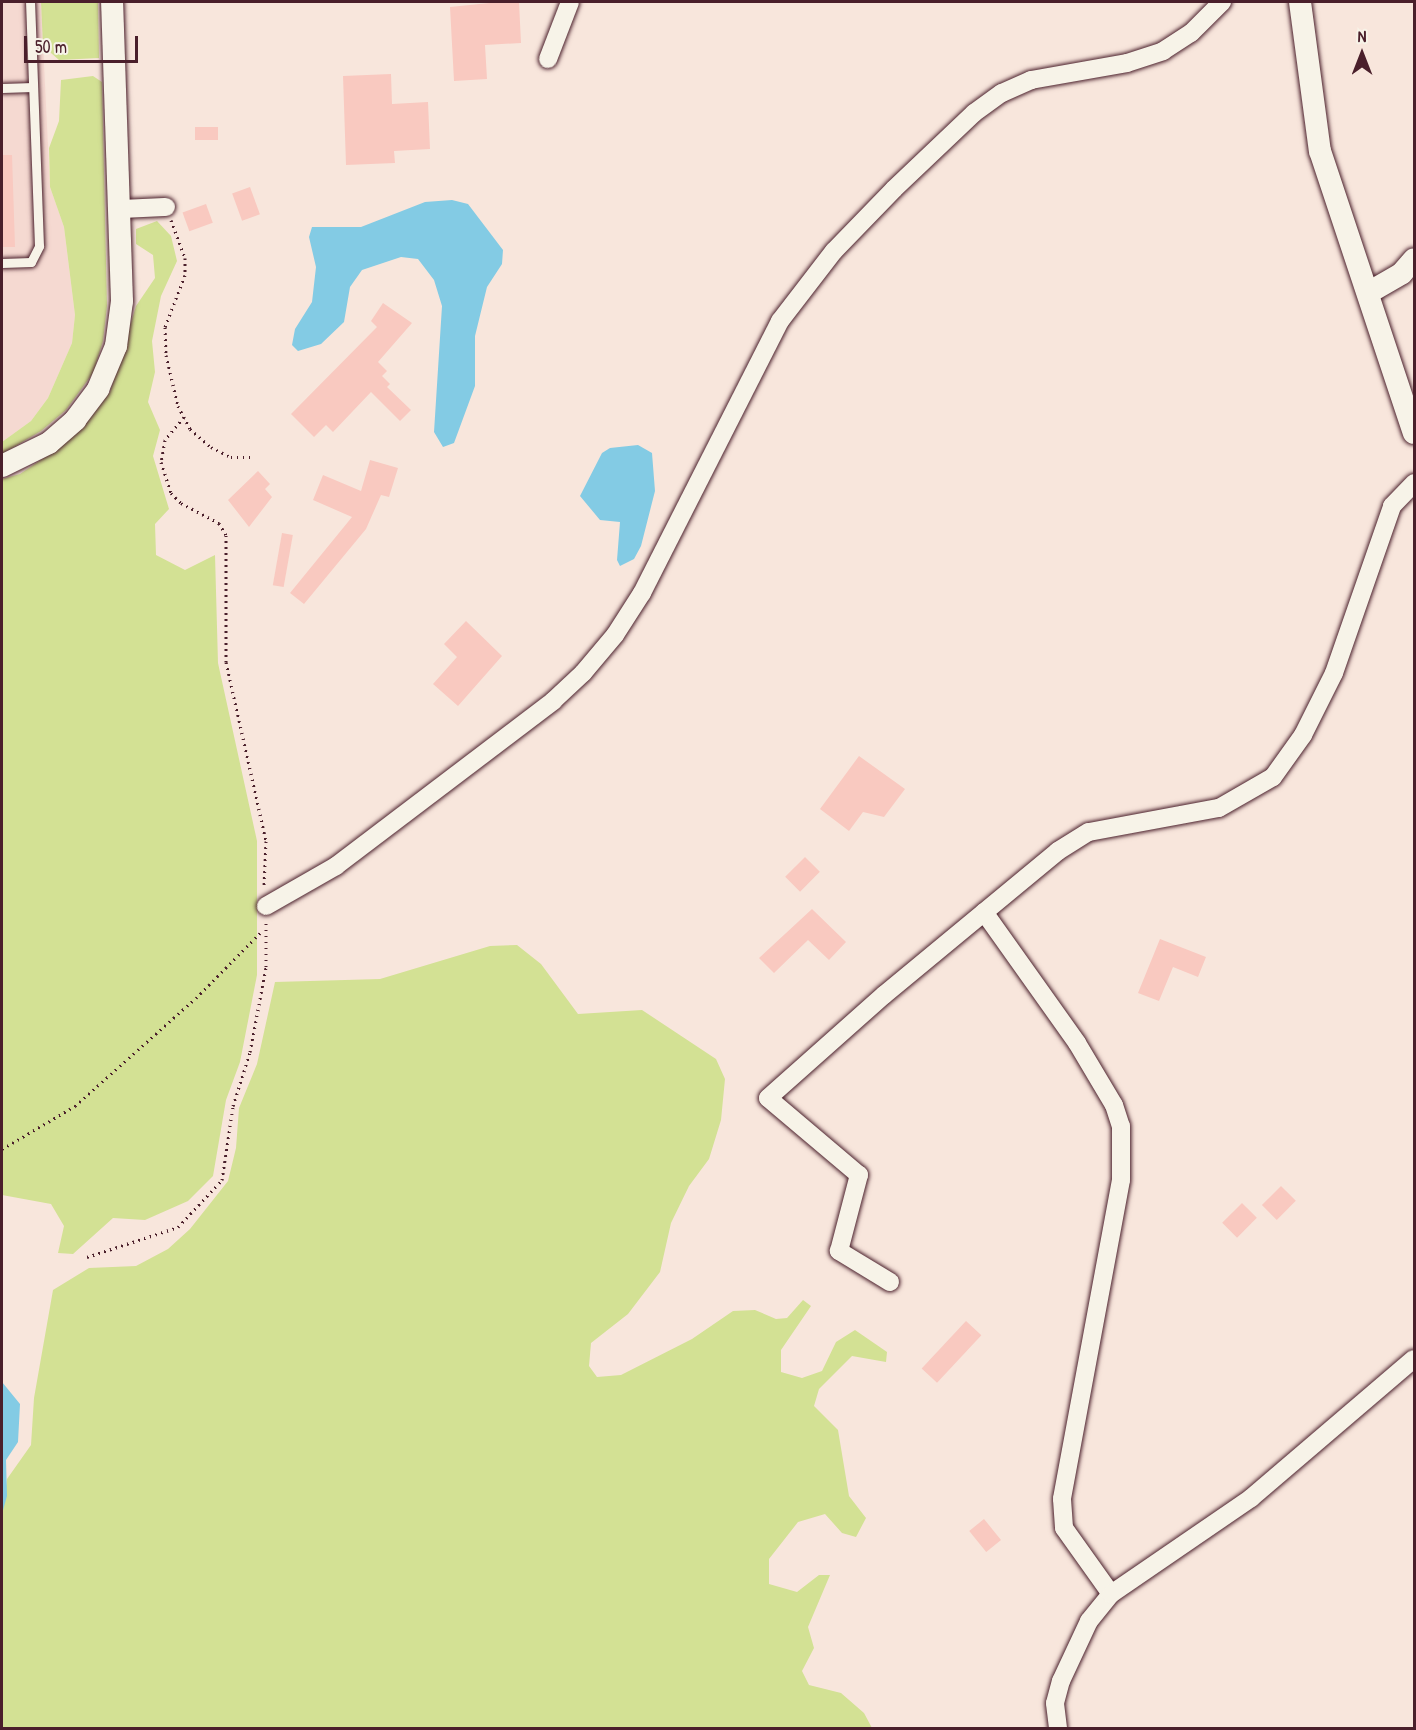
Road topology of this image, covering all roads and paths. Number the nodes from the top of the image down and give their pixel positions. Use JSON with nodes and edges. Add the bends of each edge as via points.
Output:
{"nodes":[{"id":1,"x":30,"y":2,"type":"edge"},
{"id":2,"x":112,"y":2,"type":"edge"},
{"id":3,"x":570,"y":2,"type":"edge"},
{"id":4,"x":1222,"y":2,"type":"edge"},
{"id":5,"x":1300,"y":2,"type":"edge"},
{"id":6,"x":548,"y":58,"type":"dead end"},
{"id":7,"x":33,"y":87,"type":"junction"},
{"id":8,"x":2,"y":88,"type":"edge"},
{"id":9,"x":166,"y":207,"type":"joint"},
{"id":10,"x":120,"y":209,"type":"junction"},
{"id":11,"x":1414,"y":259,"type":"edge"},
{"id":12,"x":2,"y":263,"type":"edge"},
{"id":13,"x":1368,"y":293,"type":"junction"},
{"id":14,"x":184,"y":417,"type":"junction"},
{"id":15,"x":1414,"y":433,"type":"edge"},
{"id":16,"x":253,"y":457,"type":"dead end"},
{"id":17,"x":2,"y":466,"type":"edge"},
{"id":18,"x":1414,"y":483,"type":"edge"},
{"id":19,"x":266,"y":906,"type":"junction"},
{"id":20,"x":984,"y":912,"type":"junction"},
{"id":21,"x":262,"y":931,"type":"dead end"},
{"id":22,"x":2,"y":1149,"type":"edge"},
{"id":23,"x":87,"y":1257,"type":"dead end"},
{"id":24,"x":890,"y":1282,"type":"dead end"},
{"id":25,"x":1414,"y":1359,"type":"edge"},
{"id":26,"x":1111,"y":1594,"type":"junction"},
{"id":27,"x":1058,"y":1728,"type":"edge"}],
"edges":[{"from":1,"to":7,"type":"lane"},
{"from":2,"to":10,"type":"street"},
{"from":3,"to":6,"type":"street"},
{"from":4,"to":19,"type":"street","via":[[1191,33],[1163,51],[1127,63],[1031,80],[1002,93],[974,113],[834,251],[780,321],[642,592],[615,635],[583,673],[553,701],[336,866]]},
{"from":5,"to":13,"type":"street","via":[[1320,151]]},
{"from":7,"to":8,"type":"lane"},
{"from":7,"to":12,"type":"lane","via":[[39,246],[31,262]]},
{"from":9,"to":10,"type":"street"},
{"from":9,"to":14,"type":"path","via":[[185,258],[185,275],[165,327],[166,355]]},
{"from":10,"to":17,"type":"street","via":[[122,301],[116,346],[98,389],[75,420],[50,443]]},
{"from":11,"to":13,"type":"street","via":[[1402,273]]},
{"from":13,"to":15,"type":"street"},
{"from":14,"to":16,"type":"path","via":[[190,429],[211,447],[231,457]]},
{"from":14,"to":19,"type":"path","via":[[165,440],[161,462],[171,493],[181,503],[219,523],[226,535],[226,662],[266,841]]},
{"from":18,"to":20,"type":"street","via":[[1392,506],[1334,673],[1303,735],[1273,777],[1219,808],[1089,832],[1058,851]]},
{"from":19,"to":23,"type":"path","via":[[266,967],[250,1052],[233,1106],[222,1180],[178,1227]]},
{"from":20,"to":24,"type":"street","via":[[768,1098],[859,1175],[839,1251]]},
{"from":20,"to":26,"type":"street","via":[[1077,1043],[1114,1105],[1121,1126],[1121,1180],[1062,1499],[1064,1528]]},
{"from":21,"to":22,"type":"path","via":[[196,998],[75,1106]]},
{"from":25,"to":26,"type":"street","via":[[1251,1498]]},
{"from":26,"to":27,"type":"street","via":[[1089,1621],[1061,1681],[1055,1703]]}]}
